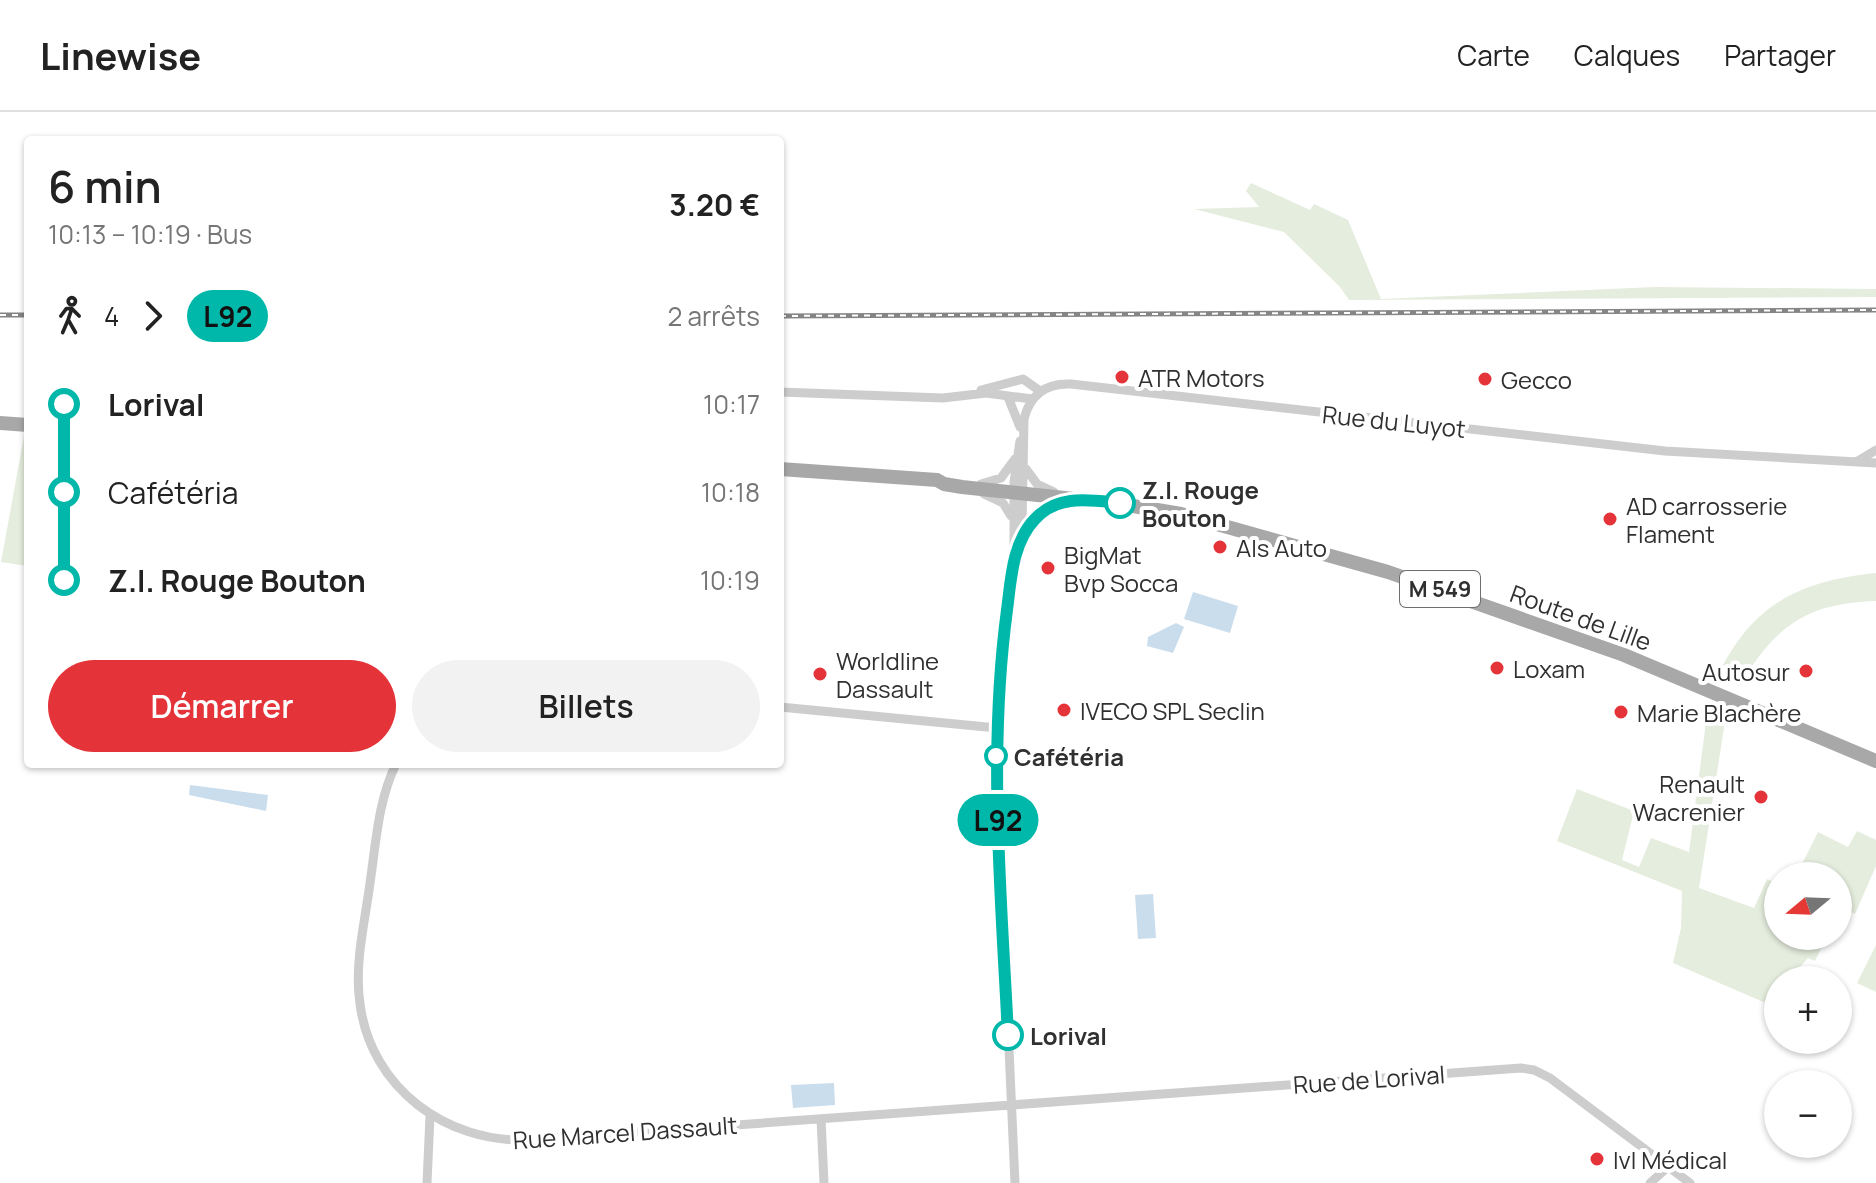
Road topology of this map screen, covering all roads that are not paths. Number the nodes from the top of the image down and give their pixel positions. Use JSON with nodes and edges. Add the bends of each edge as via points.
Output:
{"nodes":[{"id":1,"x":1017,"y":380,"type":"junction"},
{"id":2,"x":1040,"y":391,"type":"junction"},
{"id":3,"x":784,"y":392,"type":"edge"},
{"id":4,"x":966,"y":395,"type":"junction"},
{"id":5,"x":1008,"y":397,"type":"junction"},
{"id":6,"x":1032,"y":399,"type":"junction"},
{"id":7,"x":0,"y":423,"type":"edge"},
{"id":8,"x":24,"y":425,"type":"edge"},
{"id":9,"x":1022,"y":435,"type":"junction"},
{"id":10,"x":1876,"y":450,"type":"edge"},
{"id":11,"x":1016,"y":456,"type":"junction"},
{"id":12,"x":1856,"y":462,"type":"junction"},
{"id":13,"x":1876,"y":463,"type":"edge"},
{"id":14,"x":1024,"y":464,"type":"junction"},
{"id":15,"x":784,"y":470,"type":"edge"},
{"id":16,"x":962,"y":487,"type":"junction"},
{"id":17,"x":1019,"y":492,"type":"junction"},
{"id":18,"x":1080,"y":499,"type":"junction"},
{"id":19,"x":1018,"y":534,"type":"junction"},
{"id":20,"x":784,"y":707,"type":"edge"},
{"id":21,"x":1790,"y":723,"type":"junction"},
{"id":22,"x":997,"y":728,"type":"junction"},
{"id":23,"x":1876,"y":753,"type":"edge"},
{"id":24,"x":1876,"y":761,"type":"edge"},
{"id":25,"x":395,"y":768,"type":"edge"},
{"id":26,"x":1012,"y":1105,"type":"junction"},
{"id":27,"x":430,"y":1116,"type":"junction"},
{"id":28,"x":821,"y":1119,"type":"junction"},
{"id":29,"x":1668,"y":1167,"type":"junction"},
{"id":30,"x":427,"y":1183,"type":"edge"},
{"id":31,"x":824,"y":1183,"type":"edge"},
{"id":32,"x":1015,"y":1183,"type":"edge"},
{"id":33,"x":1650,"y":1183,"type":"edge"},
{"id":34,"x":1690,"y":1183,"type":"edge"}],
"edges":[{"from":1,"to":2,"type":"street","via":[[1027,380]]},
{"from":1,"to":4,"type":"street"},
{"from":1,"to":5,"type":"street"},
{"from":2,"to":6,"type":"street"},
{"from":2,"to":12,"type":"street","name":"Rue du Luyot","via":[[1071,384],[1665,451]]},
{"from":3,"to":4,"type":"street"},
{"from":4,"to":5,"type":"street"},
{"from":5,"to":6,"type":"street"},
{"from":5,"to":9,"type":"street"},
{"from":6,"to":9,"type":"street"},
{"from":7,"to":8,"type":"main road"},
{"from":9,"to":11,"type":"street"},
{"from":9,"to":14,"type":"street"},
{"from":10,"to":12,"type":"street"},
{"from":11,"to":16,"type":"street","via":[[996,481]]},
{"from":11,"to":17,"type":"street"},
{"from":12,"to":13,"type":"street","name":"Rue du Luyot"},
{"from":14,"to":17,"type":"street"},
{"from":14,"to":18,"type":"street","via":[[1041,488]]},
{"from":15,"to":16,"type":"main road","number":"M 549"},
{"from":16,"to":17,"type":"main road","number":"M 549"},
{"from":16,"to":19,"type":"street","via":[[1003,503]]},
{"from":17,"to":18,"type":"main road","name":"Route de Lille","number":"M 549"},
{"from":17,"to":19,"type":"street"},
{"from":18,"to":19,"type":"street","via":[[1048,508]]},
{"from":18,"to":21,"type":"main road","name":"Route de Lille","number":"M 549","via":[[1207,520],[1411,579],[1624,655]]},
{"from":19,"to":22,"type":"street"},
{"from":20,"to":22,"type":"street"},
{"from":21,"to":23,"type":"main road","name":"Route de Lille","number":"M 549"},
{"from":21,"to":24,"type":"main road","name":"Route de Lille","number":"M 549"},
{"from":22,"to":26,"type":"street"},
{"from":25,"to":27,"type":"street","name":"Rue Marcel Dassault","via":[[381,809],[358,969],[359,1002],[381,1063]]},
{"from":26,"to":28,"type":"street","name":"Rue Marcel Dassault"},
{"from":26,"to":29,"type":"street","name":"Rue de Lorival","via":[[1528,1069],[1550,1078]]},
{"from":26,"to":32,"type":"street"},
{"from":27,"to":28,"type":"street","name":"Rue Marcel Dassault","via":[[474,1135],[510,1141]]},
{"from":27,"to":30,"type":"street"},
{"from":28,"to":31,"type":"street"},
{"from":29,"to":33,"type":"street"},
{"from":29,"to":34,"type":"street","name":"Rue de Lorival"}]}
